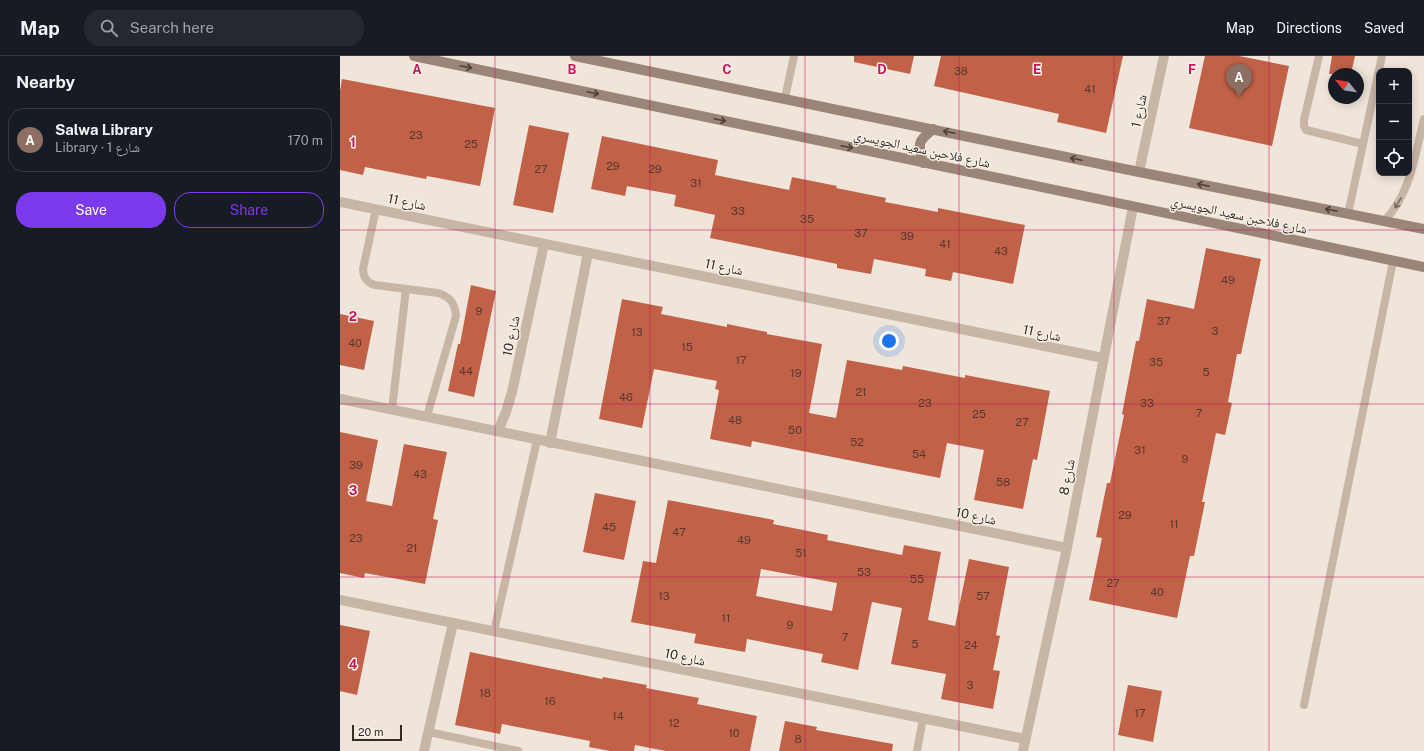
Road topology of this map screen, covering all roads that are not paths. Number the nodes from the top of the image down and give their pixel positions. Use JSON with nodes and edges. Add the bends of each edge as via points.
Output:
{"nodes":[{"id":1,"x":414,"y":56,"type":"edge"},
{"id":2,"x":575,"y":56,"type":"edge"},
{"id":3,"x":794,"y":56,"type":"edge"},
{"id":4,"x":1164,"y":56,"type":"edge"},
{"id":5,"x":1319,"y":56,"type":"edge"},
{"id":6,"x":1382,"y":56,"type":"edge"},
{"id":7,"x":785,"y":98,"type":"junction"},
{"id":8,"x":1424,"y":119,"type":"edge"},
{"id":9,"x":933,"y":129,"type":"junction"},
{"id":10,"x":1363,"y":144,"type":"junction"},
{"id":11,"x":923,"y":162,"type":"junction"},
{"id":12,"x":1139,"y":172,"type":"junction"},
{"id":13,"x":340,"y":202,"type":"edge"},
{"id":14,"x":1133,"y":207,"type":"junction"},
{"id":15,"x":376,"y":209,"type":"junction"},
{"id":16,"x":1348,"y":214,"type":"junction"},
{"id":17,"x":1384,"y":221,"type":"junction"},
{"id":18,"x":1424,"y":229,"type":"edge"},
{"id":19,"x":544,"y":244,"type":"junction"},
{"id":20,"x":588,"y":253,"type":"junction"},
{"id":21,"x":1393,"y":261,"type":"junction"},
{"id":22,"x":1424,"y":267,"type":"edge"},
{"id":23,"x":406,"y":289,"type":"junction"},
{"id":24,"x":1103,"y":358,"type":"junction"},
{"id":25,"x":340,"y":399,"type":"edge"},
{"id":26,"x":392,"y":409,"type":"junction"},
{"id":27,"x":427,"y":416,"type":"junction"},
{"id":28,"x":498,"y":432,"type":"junction"},
{"id":29,"x":537,"y":440,"type":"junction"},
{"id":30,"x":550,"y":443,"type":"junction"},
{"id":31,"x":1067,"y":548,"type":"junction"},
{"id":32,"x":340,"y":600,"type":"edge"},
{"id":33,"x":453,"y":623,"type":"junction"},
{"id":34,"x":494,"y":631,"type":"junction"},
{"id":35,"x":1304,"y":705,"type":"dead end"},
{"id":36,"x":923,"y":718,"type":"junction"},
{"id":37,"x":429,"y":732,"type":"junction"},
{"id":38,"x":1025,"y":739,"type":"junction"},
{"id":39,"x":424,"y":751,"type":"edge"},
{"id":40,"x":518,"y":751,"type":"edge"},
{"id":41,"x":917,"y":751,"type":"edge"},
{"id":42,"x":1023,"y":751,"type":"edge"}],
"edges":[{"from":1,"to":11,"type":"street","name":"شارع فلاحبن سعيد الجويسري","one_way":true},
{"from":2,"to":7,"type":"street","name":"شارع فلاحبن سعيد الجويسري"},
{"from":3,"to":7,"type":"lane"},
{"from":4,"to":12,"type":"street","name":"شارع 1"},
{"from":5,"to":10,"type":"lane","via":[[1304,126],[1306,130]]},
{"from":6,"to":10,"type":"lane"},
{"from":7,"to":9,"type":"street","name":"شارع فلاحبن سعيد الجويسري"},
{"from":8,"to":17,"type":"lane","one_way":true,"via":[[1404,192]]},
{"from":9,"to":11,"type":"street","via":[[923,138],[919,147]]},
{"from":12,"to":9,"type":"street","name":"شارع فلاحبن سعيد الجويسري","one_way":true},
{"from":10,"to":16,"type":"lane"},
{"from":11,"to":14,"type":"street","name":"شارع فلاحبن سعيد الجويسري"},
{"from":16,"to":12,"type":"street","name":"شارع فلاحبن سعيد الجويسري","one_way":true},
{"from":13,"to":15,"type":"street","name":"شارع 11"},
{"from":14,"to":21,"type":"street","name":"شارع فلاحبن سعيد الجويسري"},
{"from":14,"to":24,"type":"street","name":"شارع 8"},
{"from":15,"to":19,"type":"street","name":"شارع 11"},
{"from":15,"to":23,"type":"lane","via":[[363,274],[371,284]]},
{"from":16,"to":17,"type":"street","name":"شارع فلاحبن سعيد الجويسري"},
{"from":17,"to":18,"type":"street","name":"شارع فلاحبن سعيد الجويسري"},
{"from":19,"to":20,"type":"street","name":"شارع 11"},
{"from":19,"to":28,"type":"street","name":"شارع 10","via":[[512,392]]},
{"from":20,"to":24,"type":"street","name":"شارع 11"},
{"from":20,"to":30,"type":"street"},
{"from":21,"to":22,"type":"street","name":"شارع فلاحبن سعيد الجويسري"},
{"from":21,"to":35,"type":"lane"},
{"from":23,"to":26,"type":"lane"},
{"from":23,"to":27,"type":"lane","via":[[446,295],[452,300],[455,308],[456,316]]},
{"from":24,"to":31,"type":"street","name":"شارع 8"},
{"from":25,"to":26,"type":"street","name":"شارع 10"},
{"from":26,"to":27,"type":"street","name":"شارع 10"},
{"from":27,"to":28,"type":"street","name":"شارع 10"},
{"from":28,"to":29,"type":"street","name":"شارع 10"},
{"from":29,"to":30,"type":"street","name":"شارع 10"},
{"from":29,"to":34,"type":"lane"},
{"from":30,"to":31,"type":"street","name":"شارع 10"},
{"from":31,"to":38,"type":"street","name":"شارع 8"},
{"from":32,"to":33,"type":"street","name":"شارع 10"},
{"from":33,"to":34,"type":"street","name":"شارع 10"},
{"from":33,"to":37,"type":"street"},
{"from":34,"to":36,"type":"street","name":"شارع 10"},
{"from":36,"to":38,"type":"street","name":"شارع 10"},
{"from":36,"to":41,"type":"lane"},
{"from":37,"to":39,"type":"street"},
{"from":37,"to":40,"type":"lane"},
{"from":38,"to":42,"type":"street","name":"شارع 8"}]}
